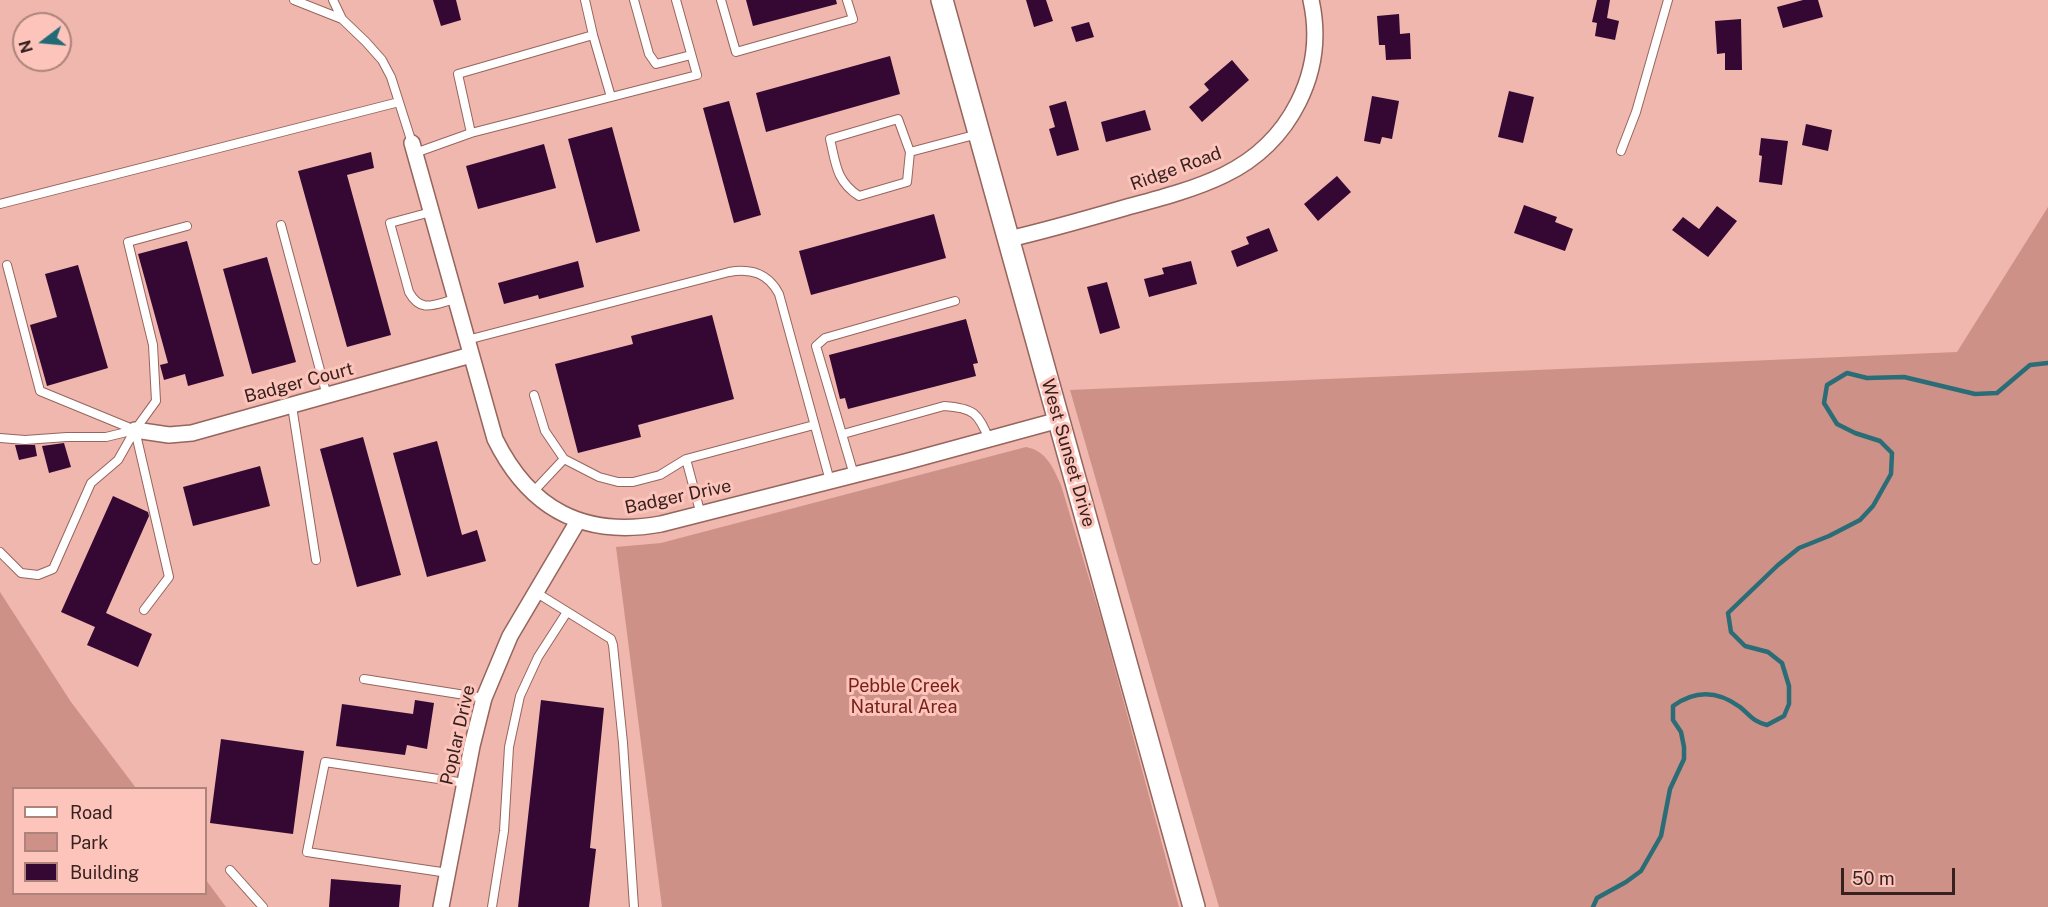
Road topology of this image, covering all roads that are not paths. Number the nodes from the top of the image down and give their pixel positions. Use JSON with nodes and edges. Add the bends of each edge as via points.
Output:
{"nodes":[{"id":1,"x":294,"y":0,"type":"edge"},
{"id":2,"x":333,"y":0,"type":"edge"},
{"id":3,"x":585,"y":0,"type":"edge"},
{"id":4,"x":634,"y":0,"type":"edge"},
{"id":5,"x":676,"y":0,"type":"edge"},
{"id":6,"x":721,"y":0,"type":"edge"},
{"id":7,"x":847,"y":0,"type":"edge"},
{"id":8,"x":942,"y":0,"type":"edge"},
{"id":9,"x":1311,"y":0,"type":"edge"},
{"id":10,"x":1668,"y":0,"type":"edge"},
{"id":11,"x":342,"y":19,"type":"junction"},
{"id":12,"x":593,"y":36,"type":"junction"},
{"id":13,"x":691,"y":55,"type":"junction"},
{"id":14,"x":612,"y":97,"type":"junction"},
{"id":15,"x":399,"y":102,"type":"junction"},
{"id":16,"x":471,"y":133,"type":"junction"},
{"id":17,"x":980,"y":134,"type":"junction"},
{"id":18,"x":414,"y":148,"type":"junction"},
{"id":19,"x":1621,"y":151,"type":"dead end"},
{"id":20,"x":910,"y":152,"type":"junction"},
{"id":21,"x":0,"y":204,"type":"edge"},
{"id":22,"x":431,"y":212,"type":"junction"},
{"id":23,"x":281,"y":225,"type":"dead end"},
{"id":24,"x":187,"y":226,"type":"dead end"},
{"id":25,"x":1009,"y":239,"type":"junction"},
{"id":26,"x":7,"y":265,"type":"dead end"},
{"id":27,"x":455,"y":299,"type":"junction"},
{"id":28,"x":955,"y":301,"type":"dead end"},
{"id":29,"x":467,"y":340,"type":"junction"},
{"id":30,"x":471,"y":355,"type":"junction"},
{"id":31,"x":534,"y":395,"type":"dead end"},
{"id":32,"x":327,"y":396,"type":"junction"},
{"id":33,"x":292,"y":405,"type":"junction"},
{"id":34,"x":1059,"y":420,"type":"junction"},
{"id":35,"x":814,"y":425,"type":"junction"},
{"id":36,"x":135,"y":430,"type":"junction"},
{"id":37,"x":843,"y":434,"type":"junction"},
{"id":38,"x":0,"y":438,"type":"edge"},
{"id":39,"x":989,"y":439,"type":"junction"},
{"id":40,"x":564,"y":459,"type":"junction"},
{"id":41,"x":686,"y":459,"type":"junction"},
{"id":42,"x":855,"y":475,"type":"junction"},
{"id":43,"x":830,"y":481,"type":"junction"},
{"id":44,"x":532,"y":492,"type":"junction"},
{"id":45,"x":700,"y":514,"type":"junction"},
{"id":46,"x":578,"y":521,"type":"junction"},
{"id":47,"x":0,"y":552,"type":"edge"},
{"id":48,"x":316,"y":560,"type":"dead end"},
{"id":49,"x":537,"y":593,"type":"junction"},
{"id":50,"x":144,"y":610,"type":"dead end"},
{"id":51,"x":567,"y":612,"type":"junction"},
{"id":52,"x":364,"y":679,"type":"dead end"},
{"id":53,"x":484,"y":698,"type":"junction"},
{"id":54,"x":466,"y":783,"type":"junction"},
{"id":55,"x":230,"y":870,"type":"dead end"},
{"id":56,"x":448,"y":873,"type":"junction"},
{"id":57,"x":263,"y":907,"type":"edge"},
{"id":58,"x":441,"y":907,"type":"edge"},
{"id":59,"x":492,"y":907,"type":"edge"},
{"id":60,"x":633,"y":907,"type":"edge"},
{"id":61,"x":1194,"y":907,"type":"edge"}],
"edges":[{"from":1,"to":11,"type":"lane"},
{"from":2,"to":11,"type":"lane"},
{"from":3,"to":12,"type":"lane"},
{"from":4,"to":13,"type":"lane","via":[[649,54],[656,64]]},
{"from":5,"to":13,"type":"lane"},
{"from":6,"to":7,"type":"lane","via":[[736,52],[853,19]]},
{"from":8,"to":17,"type":"main road","name":"West Sunset Drive"},
{"from":9,"to":25,"type":"street","name":"Ridge Road","via":[[1315,51],[1306,86],[1292,116],[1274,139],[1251,158],[1198,185]]},
{"from":10,"to":19,"type":"lane"},
{"from":11,"to":15,"type":"lane","via":[[382,60]]},
{"from":12,"to":14,"type":"lane"},
{"from":12,"to":16,"type":"lane","via":[[458,74]]},
{"from":13,"to":14,"type":"lane","via":[[697,75]]},
{"from":14,"to":16,"type":"lane"},
{"from":15,"to":18,"type":"lane"},
{"from":15,"to":21,"type":"lane"},
{"from":16,"to":18,"type":"lane"},
{"from":17,"to":20,"type":"lane"},
{"from":17,"to":25,"type":"main road","name":"West Sunset Drive"},
{"from":18,"to":22,"type":"street","name":"Badger Drive"},
{"from":20,"to":20,"type":"lane","via":[[908,182],[859,196],[838,175],[830,139],[898,119]]},
{"from":22,"to":27,"type":"street","name":"Badger Drive"},
{"from":22,"to":27,"type":"lane","via":[[390,223],[409,292],[419,305],[425,306]]},
{"from":23,"to":32,"type":"lane"},
{"from":24,"to":36,"type":"lane","via":[[128,242],[153,345],[156,401]]},
{"from":25,"to":34,"type":"main road","name":"West Sunset Drive"},
{"from":26,"to":36,"type":"lane","via":[[40,391]]},
{"from":27,"to":29,"type":"street","name":"Badger Drive"},
{"from":28,"to":37,"type":"lane","via":[[819,342],[816,346],[820,363]]},
{"from":29,"to":30,"type":"street","name":"Badger Drive"},
{"from":29,"to":35,"type":"lane","via":[[749,270],[766,277],[779,294]]},
{"from":30,"to":32,"type":"street","name":"Badger Court"},
{"from":30,"to":44,"type":"street","name":"Badger Drive","via":[[495,439],[505,460]]},
{"from":31,"to":40,"type":"lane","via":[[546,431]]},
{"from":32,"to":33,"type":"street","name":"Badger Court"},
{"from":33,"to":36,"type":"street","name":"Badger Court","via":[[192,433],[169,435]]},
{"from":33,"to":48,"type":"lane"},
{"from":34,"to":39,"type":"street","name":"Badger Drive"},
{"from":34,"to":61,"type":"main road","name":"West Sunset Drive"},
{"from":35,"to":41,"type":"lane"},
{"from":35,"to":43,"type":"lane"},
{"from":36,"to":38,"type":"lane","via":[[106,437]]},
{"from":36,"to":47,"type":"lane","via":[[118,460],[91,483],[53,570],[38,575],[21,573]]},
{"from":36,"to":50,"type":"lane","via":[[170,577]]},
{"from":37,"to":39,"type":"lane","via":[[944,406],[973,411],[980,417]]},
{"from":37,"to":42,"type":"lane"},
{"from":39,"to":42,"type":"street","name":"Badger Drive"},
{"from":40,"to":41,"type":"lane","via":[[618,482],[660,475]]},
{"from":40,"to":44,"type":"lane"},
{"from":41,"to":45,"type":"lane"},
{"from":42,"to":43,"type":"street","name":"Badger Drive"},
{"from":43,"to":45,"type":"street","name":"Badger Drive"},
{"from":44,"to":46,"type":"street","name":"Badger Drive"},
{"from":45,"to":46,"type":"street","name":"Badger Drive","via":[[639,528],[619,529]]},
{"from":46,"to":49,"type":"street","name":"Poplar Drive"},
{"from":49,"to":51,"type":"lane"},
{"from":49,"to":53,"type":"street","name":"Poplar Drive","via":[[510,636]]},
{"from":51,"to":59,"type":"lane","via":[[538,657],[520,696],[509,747],[504,831]]},
{"from":51,"to":60,"type":"lane","via":[[611,639],[613,645]]},
{"from":52,"to":53,"type":"lane"},
{"from":53,"to":54,"type":"street","name":"Poplar Drive"},
{"from":54,"to":56,"type":"street","name":"Poplar Drive"},
{"from":54,"to":56,"type":"lane","via":[[325,762],[307,852]]},
{"from":55,"to":57,"type":"lane"},
{"from":56,"to":58,"type":"street","name":"Poplar Drive"}]}
